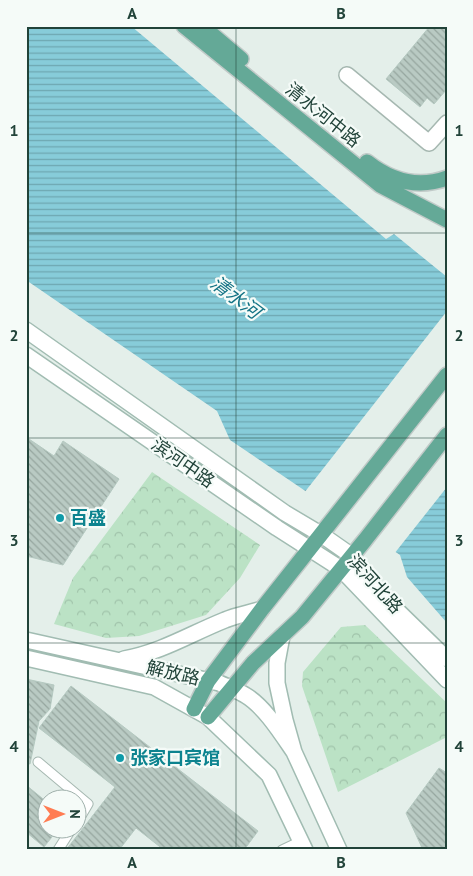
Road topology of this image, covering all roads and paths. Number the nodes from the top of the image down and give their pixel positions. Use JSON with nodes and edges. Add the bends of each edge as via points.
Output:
{"nodes":[{"id":1,"x":184,"y":26,"type":"edge"},
{"id":2,"x":202,"y":26,"type":"edge"},
{"id":3,"x":347,"y":75,"type":"dead end"},
{"id":4,"x":447,"y":123,"type":"edge"},
{"id":5,"x":447,"y":178,"type":"edge"},
{"id":6,"x":447,"y":220,"type":"edge"},
{"id":7,"x":26,"y":330,"type":"edge"},
{"id":8,"x":26,"y":355,"type":"edge"},
{"id":9,"x":447,"y":375,"type":"edge"},
{"id":10,"x":447,"y":435,"type":"edge"},
{"id":11,"x":322,"y":534,"type":"junction"},
{"id":12,"x":310,"y":549,"type":"junction"},
{"id":13,"x":352,"y":556,"type":"junction"},
{"id":14,"x":341,"y":569,"type":"junction"},
{"id":15,"x":262,"y":610,"type":"junction"},
{"id":16,"x":282,"y":636,"type":"junction"},
{"id":17,"x":26,"y":640,"type":"edge"},
{"id":18,"x":26,"y":658,"type":"edge"},
{"id":19,"x":447,"y":659,"type":"edge"},
{"id":20,"x":118,"y":660,"type":"junction"},
{"id":21,"x":447,"y":680,"type":"edge"},
{"id":22,"x":208,"y":681,"type":"junction"},
{"id":23,"x":233,"y":689,"type":"junction"},
{"id":24,"x":194,"y":709,"type":"junction"},
{"id":25,"x":208,"y":718,"type":"junction"},
{"id":26,"x":294,"y":752,"type":"junction"},
{"id":27,"x":38,"y":762,"type":"dead end"},
{"id":28,"x":69,"y":788,"type":"edge"},
{"id":29,"x":66,"y":838,"type":"edge"},
{"id":30,"x":303,"y":845,"type":"edge"},
{"id":31,"x":58,"y":850,"type":"edge"},
{"id":32,"x":282,"y":850,"type":"edge"},
{"id":33,"x":339,"y":850,"type":"edge"}],
"edges":[{"from":1,"to":6,"type":"main road","name":"清水河中路","via":[[380,185]]},
{"from":2,"to":5,"type":"main road","name":"清水河中路","via":[[381,173],[405,182],[423,184]]},
{"from":3,"to":4,"type":"main road","via":[[429,143]]},
{"from":7,"to":11,"type":"main road","name":"滨河中路","via":[[284,513]]},
{"from":8,"to":12,"type":"main road","name":"滨河中路"},
{"from":9,"to":11,"type":"main road"},
{"from":10,"to":13,"type":"main road"},
{"from":11,"to":12,"type":"main road"},
{"from":11,"to":13,"type":"main road","name":"滨河北路"},
{"from":12,"to":14,"type":"main road","name":"滨河中路"},
{"from":12,"to":15,"type":"main road"},
{"from":13,"to":14,"type":"main road"},
{"from":13,"to":19,"type":"main road","name":"滨河北路","via":[[371,586]]},
{"from":14,"to":16,"type":"main road"},
{"from":14,"to":21,"type":"main road","name":"滨河北路"},
{"from":15,"to":20,"type":"main road","via":[[226,619],[150,653]]},
{"from":15,"to":22,"type":"main road"},
{"from":16,"to":23,"type":"main road","via":[[253,663]]},
{"from":16,"to":26,"type":"main road","via":[[277,683]]},
{"from":17,"to":20,"type":"main road","name":"解放路"},
{"from":18,"to":24,"type":"main road","via":[[154,687]]},
{"from":20,"to":22,"type":"main road","name":"解放路"},
{"from":22,"to":23,"type":"main road","name":"解放路"},
{"from":22,"to":24,"type":"main road"},
{"from":23,"to":25,"type":"main road"},
{"from":23,"to":26,"type":"main road","name":"解放路","via":[[252,700]]},
{"from":24,"to":25,"type":"main road"},
{"from":25,"to":30,"type":"main road","via":[[269,774]]},
{"from":26,"to":33,"type":"main road"},
{"from":27,"to":28,"type":"lane"},
{"from":29,"to":31,"type":"lane"},
{"from":30,"to":32,"type":"lane"}]}
